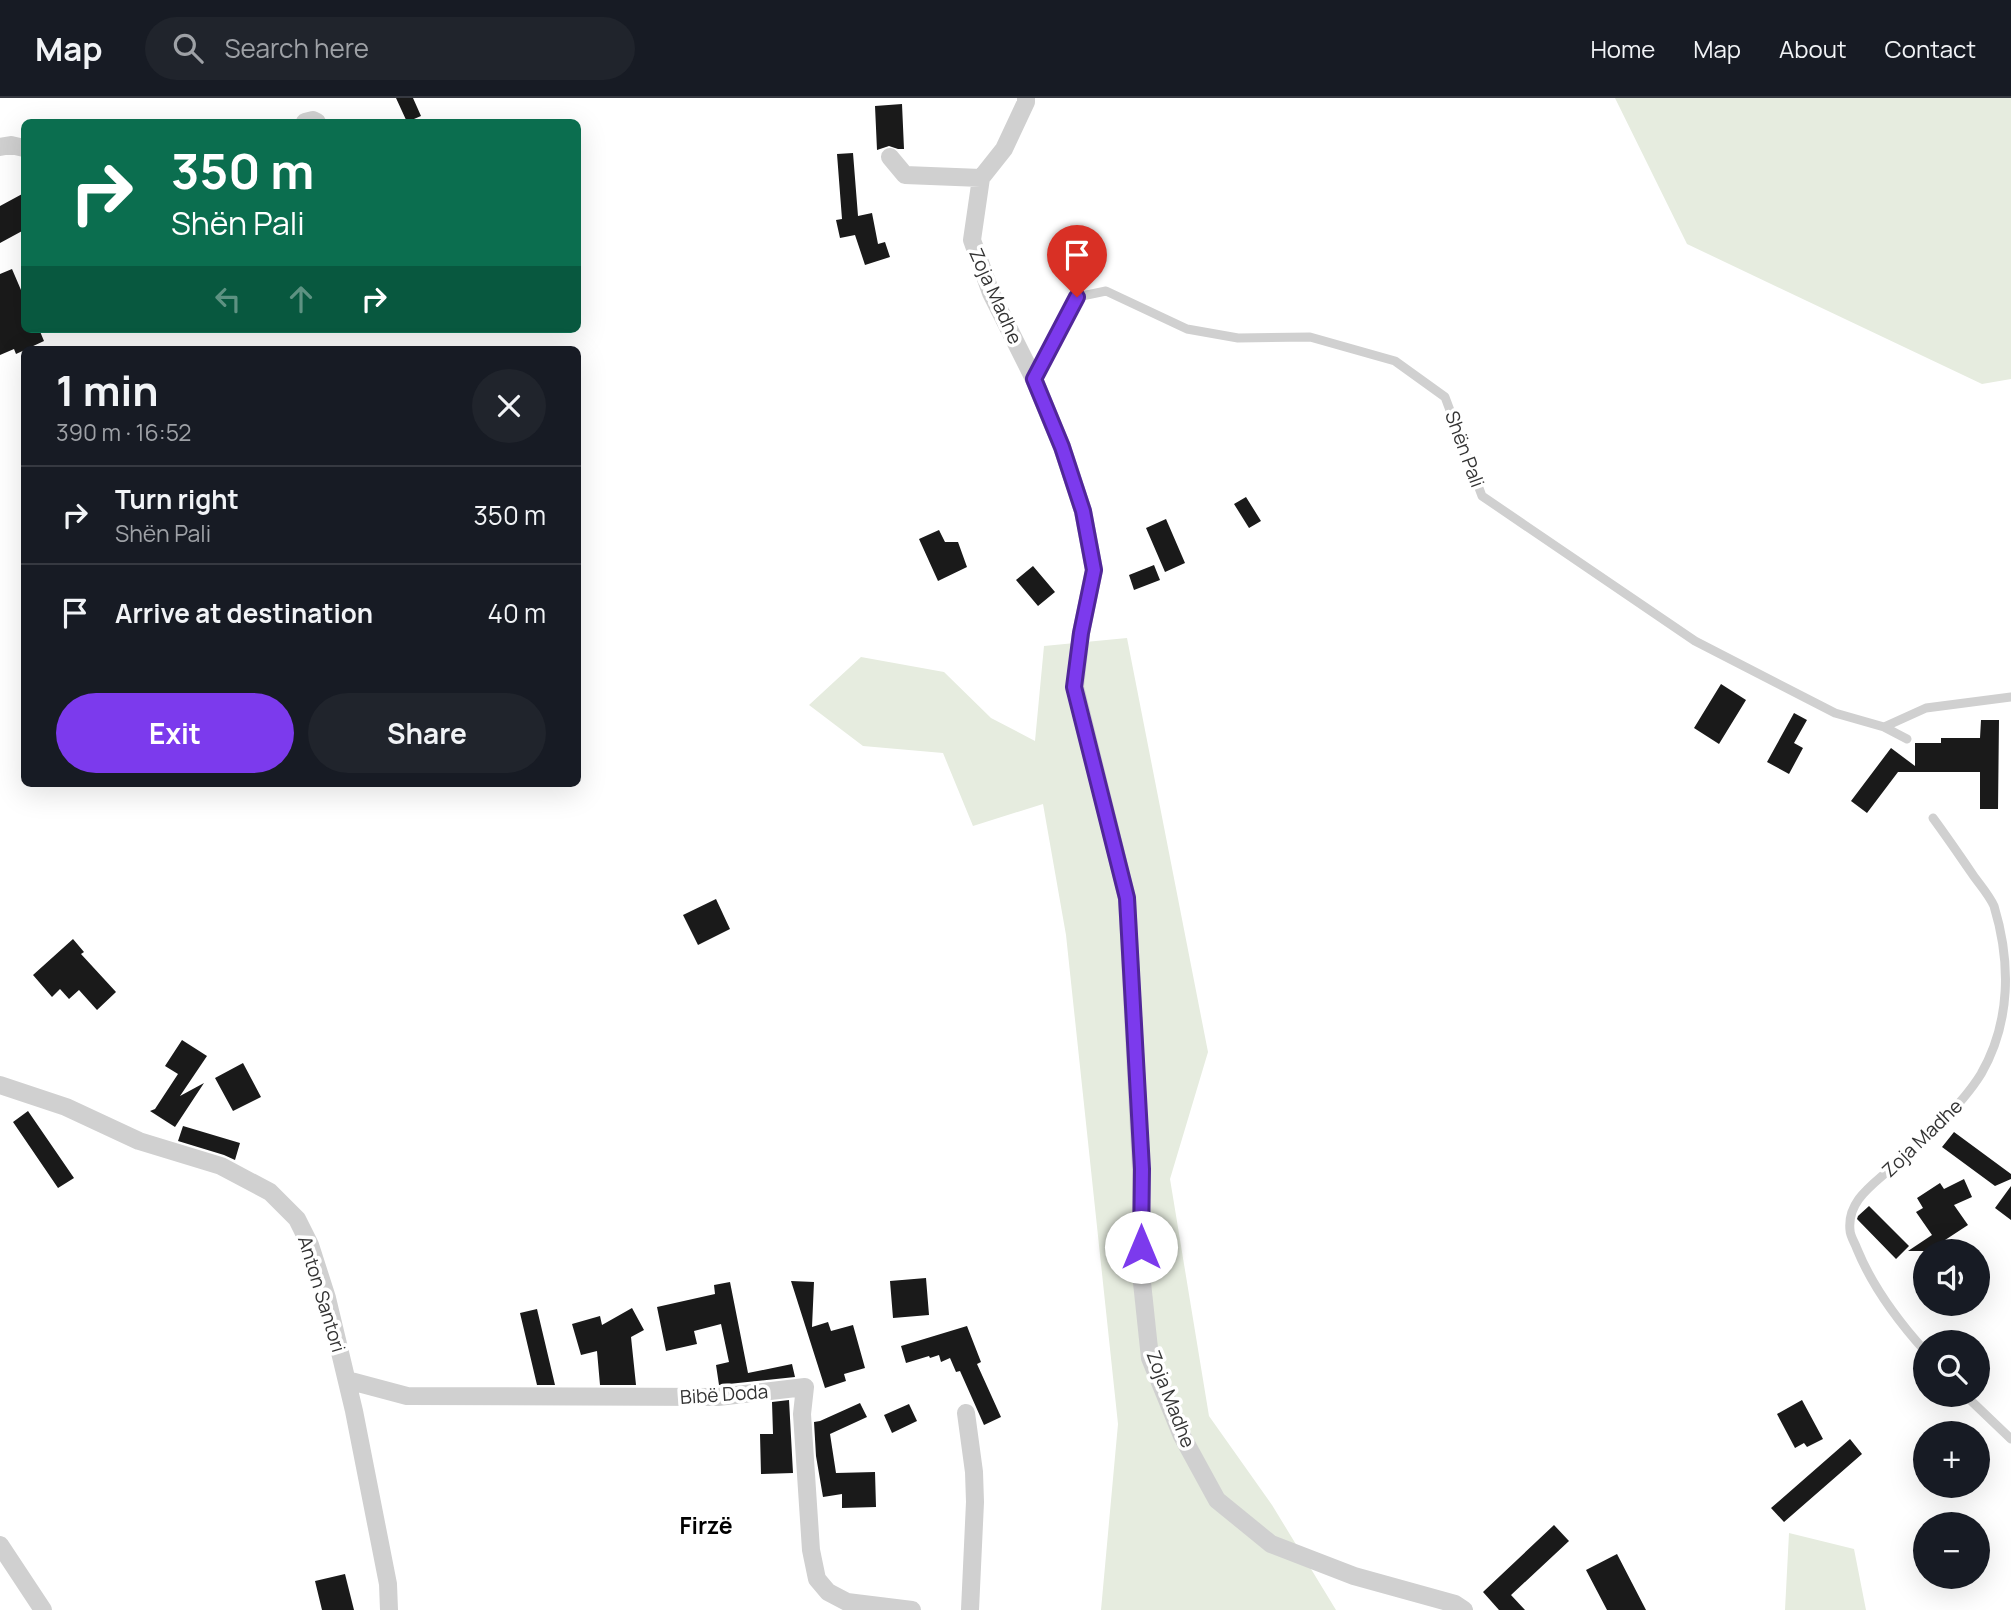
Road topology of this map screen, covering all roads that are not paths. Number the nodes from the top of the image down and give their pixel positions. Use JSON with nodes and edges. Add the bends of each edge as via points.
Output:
{"nodes":[{"id":1,"x":1026,"y":98,"type":"edge"},
{"id":2,"x":0,"y":147,"type":"edge"},
{"id":3,"x":21,"y":147,"type":"edge"},
{"id":4,"x":890,"y":157,"type":"dead end"},
{"id":5,"x":981,"y":178,"type":"junction"},
{"id":6,"x":1034,"y":379,"type":"junction"},
{"id":7,"x":2011,"y":697,"type":"edge"},
{"id":8,"x":1884,"y":727,"type":"junction"},
{"id":9,"x":1907,"y":739,"type":"dead end"},
{"id":10,"x":1933,"y":818,"type":"dead end"},
{"id":11,"x":0,"y":1085,"type":"edge"},
{"id":12,"x":1913,"y":1336,"type":"edge"},
{"id":13,"x":347,"y":1380,"type":"junction"},
{"id":14,"x":1978,"y":1407,"type":"edge"},
{"id":15,"x":965,"y":1413,"type":"dead end"},
{"id":16,"x":2011,"y":1439,"type":"edge"},
{"id":17,"x":0,"y":1545,"type":"edge"},
{"id":18,"x":43,"y":1610,"type":"edge"},
{"id":19,"x":389,"y":1610,"type":"edge"},
{"id":20,"x":912,"y":1610,"type":"edge"},
{"id":21,"x":970,"y":1610,"type":"edge"},
{"id":22,"x":1464,"y":1610,"type":"edge"}],
"edges":[{"from":1,"to":5,"type":"street","via":[[1004,149]]},
{"from":2,"to":3,"type":"street"},
{"from":4,"to":5,"type":"street","via":[[905,175]]},
{"from":5,"to":6,"type":"street","name":"Zoja Madhe","via":[[972,240],[991,293]]},
{"from":6,"to":8,"type":"lane","name":"Shën Pali","via":[[1077,297],[1106,291],[1186,329],[1238,338],[1310,337],[1395,361],[1446,397],[1482,496],[1695,642],[1835,713]]},
{"from":6,"to":22,"type":"street","name":"Zoja Madhe","via":[[1083,511],[1094,570],[1074,687],[1127,898],[1142,1169],[1141,1273],[1150,1358],[1182,1436],[1217,1500],[1271,1544]]},
{"from":7,"to":8,"type":"lane","via":[[1926,708]]},
{"from":8,"to":9,"type":"lane","name":"Shën Pali"},
{"from":10,"to":12,"type":"lane","name":"Zoja Madhe","via":[[1993,905],[2010,958],[2010,994],[1997,1042],[1982,1073],[1958,1105],[1853,1206],[1850,1231],[1862,1262],[1880,1296]]},
{"from":11,"to":13,"type":"street","name":"Anton Santori","via":[[66,1107],[139,1141],[221,1166],[270,1192],[297,1219],[310,1245]]},
{"from":13,"to":19,"type":"street","name":"Anton Santori","via":[[388,1584]]},
{"from":13,"to":20,"type":"street","name":"Bibë Doda","via":[[407,1396],[718,1397],[805,1387],[802,1414],[817,1579],[828,1592],[847,1602]]},
{"from":14,"to":16,"type":"lane"},
{"from":15,"to":21,"type":"street","via":[[975,1502]]},
{"from":17,"to":18,"type":"street"}]}
